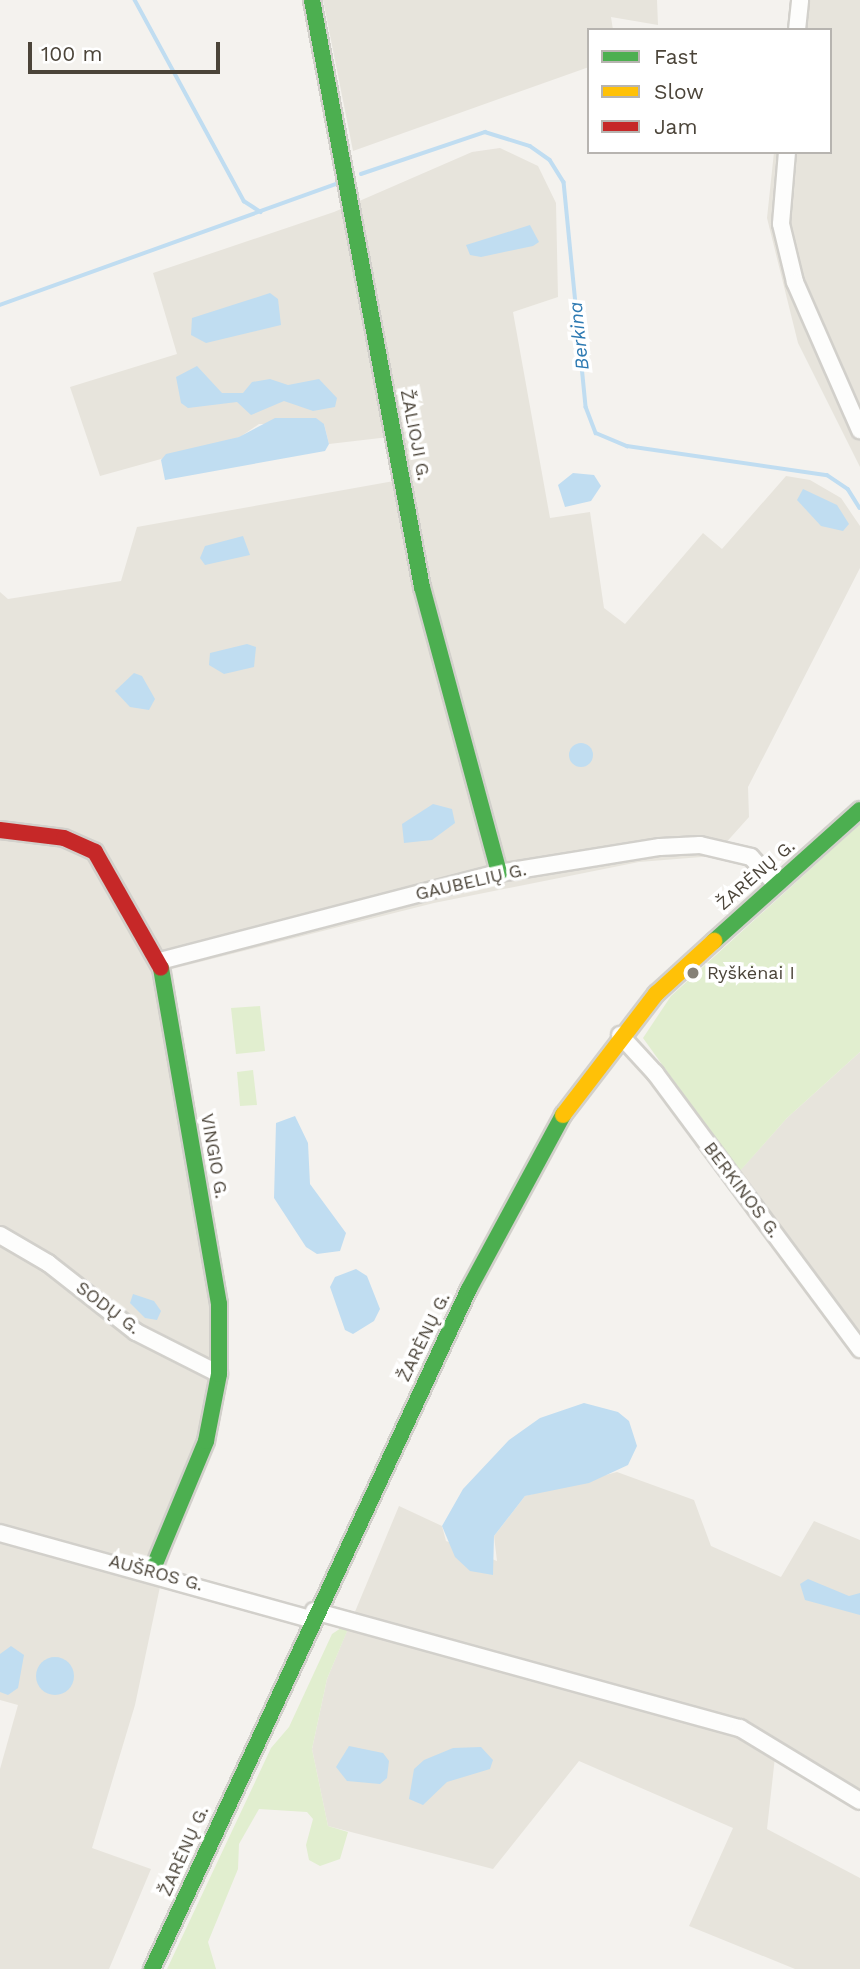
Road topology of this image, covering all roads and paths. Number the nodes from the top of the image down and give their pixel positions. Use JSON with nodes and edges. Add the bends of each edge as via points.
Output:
{"nodes":[{"id":1,"x":312,"y":0,"type":"edge"},
{"id":2,"x":800,"y":0,"type":"edge"},
{"id":3,"x":797,"y":28,"type":"edge"},
{"id":4,"x":787,"y":154,"type":"edge"},
{"id":5,"x":860,"y":430,"type":"edge"},
{"id":6,"x":860,"y":810,"type":"edge"},
{"id":7,"x":0,"y":830,"type":"edge"},
{"id":8,"x":499,"y":873,"type":"junction"},
{"id":9,"x":775,"y":884,"type":"junction"},
{"id":10,"x":160,"y":961,"type":"junction"},
{"id":11,"x":620,"y":1035,"type":"junction"},
{"id":12,"x":0,"y":1235,"type":"edge"},
{"id":13,"x":860,"y":1349,"type":"edge"},
{"id":14,"x":219,"y":1374,"type":"junction"},
{"id":15,"x":0,"y":1533,"type":"edge"},
{"id":16,"x":152,"y":1571,"type":"junction"},
{"id":17,"x":312,"y":1615,"type":"junction"},
{"id":18,"x":860,"y":1801,"type":"edge"},
{"id":19,"x":152,"y":1969,"type":"edge"}],
"edges":[{"from":1,"to":8,"type":"street","name":"ŽALIOJI G.","via":[[422,587]]},
{"from":2,"to":3,"type":"street"},
{"from":4,"to":5,"type":"street","via":[[781,224],[795,282]]},
{"from":6,"to":9,"type":"street","name":"ŽARĖNŲ G."},
{"from":7,"to":10,"type":"street","name":"VINGIO G.","via":[[64,838],[95,852]]},
{"from":8,"to":9,"type":"street","name":"GAUBELIŲ G.","via":[[700,845],[751,857]]},
{"from":8,"to":10,"type":"street","name":"GAUBELIŲ G."},
{"from":9,"to":11,"type":"street","name":"ŽARĖNŲ G.","via":[[695,954]]},
{"from":10,"to":14,"type":"street","name":"VINGIO G.","via":[[219,1304]]},
{"from":11,"to":13,"type":"street","name":"BERKINOS G.","via":[[655,1073]]},
{"from":11,"to":17,"type":"street","name":"ŽARĖNŲ G.","via":[[560,1120],[510,1205]]},
{"from":12,"to":14,"type":"street","name":"SODŲ G.","via":[[48,1263],[136,1332]]},
{"from":14,"to":16,"type":"street","name":"VINGIO G.","via":[[206,1441]]},
{"from":15,"to":16,"type":"street","name":"AUŠROS G."},
{"from":16,"to":17,"type":"street","name":"AUŠROS G."},
{"from":17,"to":18,"type":"street","name":"AUŠROS G.","via":[[740,1728]]},
{"from":17,"to":19,"type":"street","name":"ŽARĖNŲ G."}]}
